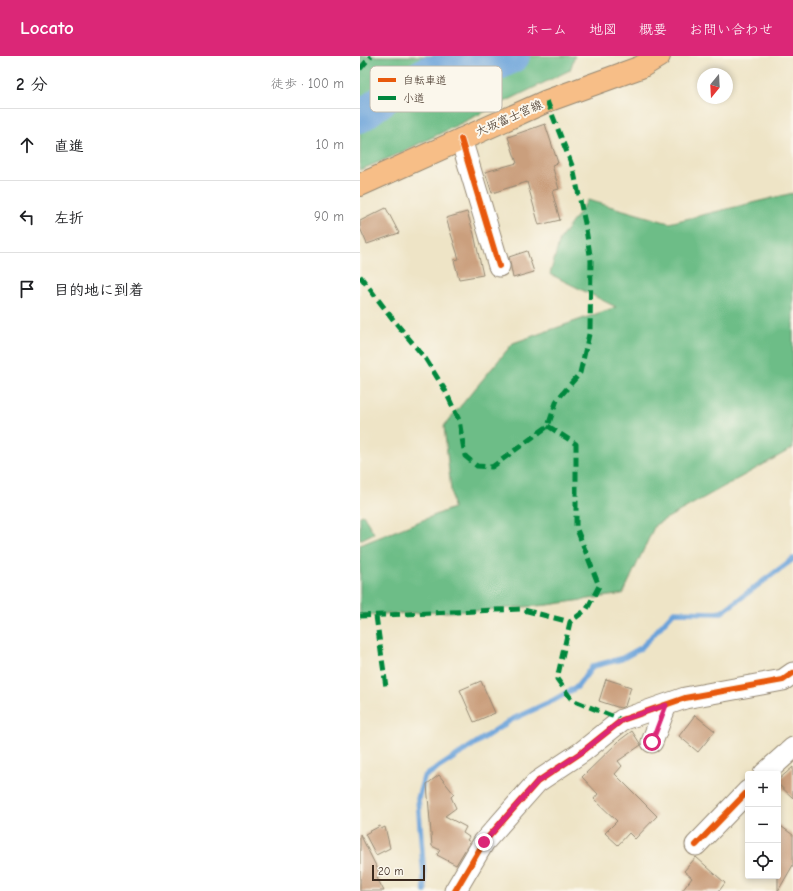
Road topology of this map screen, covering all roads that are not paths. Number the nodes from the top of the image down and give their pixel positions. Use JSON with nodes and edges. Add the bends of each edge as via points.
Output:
{"nodes":[{"id":1,"x":659,"y":56,"type":"edge"},
{"id":2,"x":462,"y":139,"type":"junction"},
{"id":3,"x":360,"y":185,"type":"edge"},
{"id":4,"x":499,"y":266,"type":"dead end"},
{"id":5,"x":790,"y":682,"type":"edge"},
{"id":6,"x":666,"y":705,"type":"junction"},
{"id":7,"x":652,"y":742,"type":"dead end"},
{"id":8,"x":793,"y":748,"type":"edge"},
{"id":9,"x":767,"y":771,"type":"edge"},
{"id":10,"x":745,"y":794,"type":"edge"},
{"id":11,"x":696,"y":845,"type":"dead end"},
{"id":12,"x":455,"y":891,"type":"edge"}],
"edges":[{"from":1,"to":2,"type":"main road","name":"大坂富士宮線","via":[[641,67],[547,101]]},
{"from":2,"to":3,"type":"main road","name":"大坂富士宮線"},
{"from":2,"to":4,"type":"street"},
{"from":5,"to":6,"type":"street","via":[[685,698]]},
{"from":6,"to":7,"type":"street"},
{"from":6,"to":12,"type":"street","via":[[622,720],[582,752],[537,782],[484,842]]},
{"from":8,"to":9,"type":"street"},
{"from":10,"to":11,"type":"street"}]}
